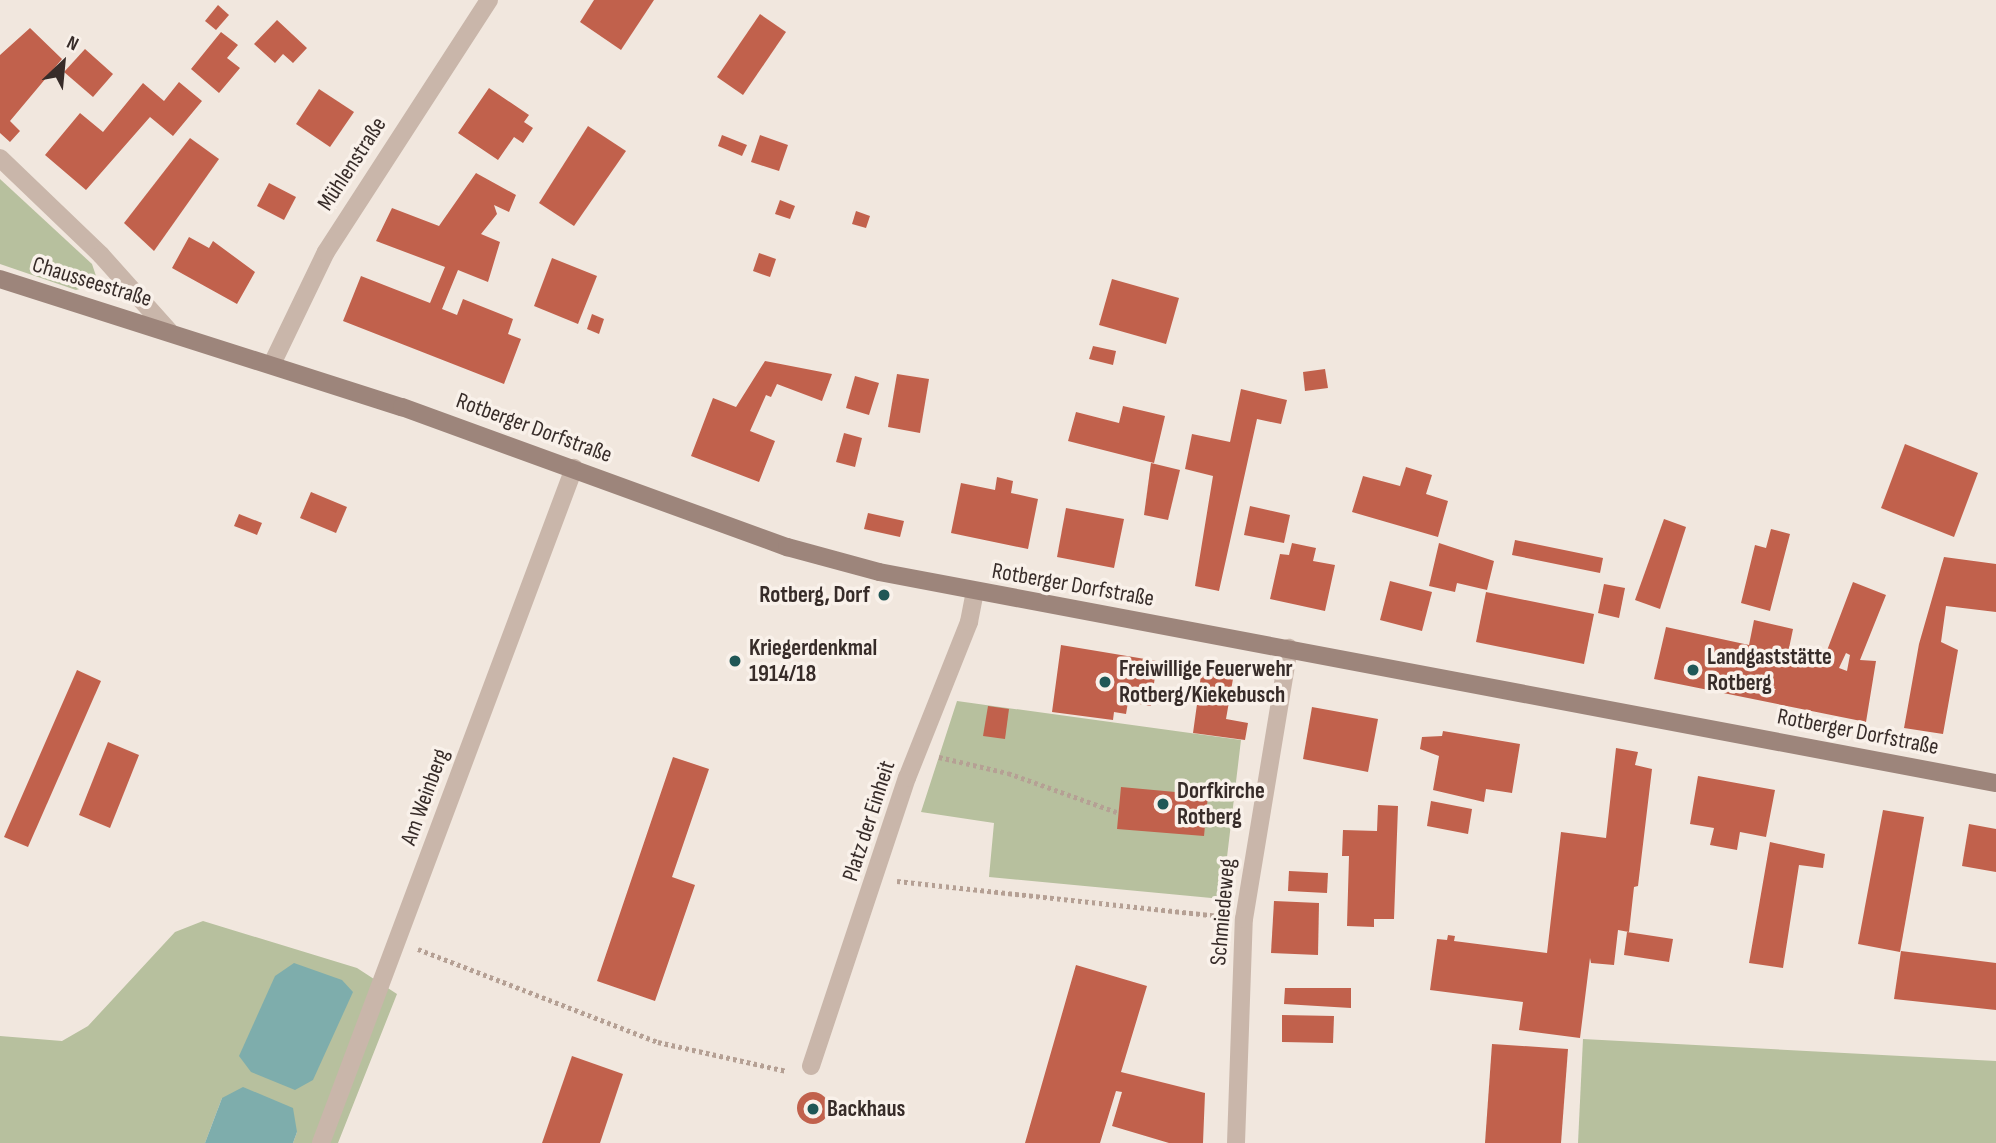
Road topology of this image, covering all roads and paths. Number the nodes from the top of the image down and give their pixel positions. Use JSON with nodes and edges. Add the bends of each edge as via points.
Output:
{"nodes":[{"id":1,"x":489,"y":0,"type":"edge"},
{"id":2,"x":0,"y":158,"type":"edge"},
{"id":3,"x":0,"y":279,"type":"edge"},
{"id":4,"x":169,"y":331,"type":"junction"},
{"id":5,"x":272,"y":364,"type":"junction"},
{"id":6,"x":574,"y":468,"type":"junction"},
{"id":7,"x":975,"y":592,"type":"junction"},
{"id":8,"x":1289,"y":648,"type":"junction"},
{"id":9,"x":917,"y":752,"type":"junction"},
{"id":10,"x":1996,"y":783,"type":"edge"},
{"id":11,"x":1119,"y":813,"type":"dead end"},
{"id":12,"x":876,"y":878,"type":"junction"},
{"id":13,"x":1244,"y":919,"type":"junction"},
{"id":14,"x":398,"y":941,"type":"junction"},
{"id":15,"x":811,"y":1066,"type":"joint"},
{"id":16,"x":321,"y":1143,"type":"edge"},
{"id":17,"x":1236,"y":1143,"type":"edge"}],
"edges":[{"from":1,"to":5,"type":"street","name":"Mühlenstraße","via":[[326,252]]},
{"from":2,"to":4,"type":"street","via":[[101,255]]},
{"from":3,"to":4,"type":"main road","name":"Chausseestraße"},
{"from":4,"to":5,"type":"main road","name":"Rotberger Dorfstraße"},
{"from":5,"to":6,"type":"main road","name":"Rotberger Dorfstraße"},
{"from":6,"to":7,"type":"main road","name":"Rotberger Dorfstraße","via":[[817,556]]},
{"from":6,"to":14,"type":"street","name":"Am Weinberg"},
{"from":7,"to":8,"type":"main road","name":"Rotberger Dorfstraße"},
{"from":7,"to":9,"type":"street","name":"Platz der Einheit","via":[[969,622]]},
{"from":8,"to":10,"type":"main road","name":"Rotberger Dorfstraße"},
{"from":8,"to":13,"type":"street","name":"Schmiedeweg"},
{"from":9,"to":11,"type":"path","via":[[1008,773]]},
{"from":9,"to":12,"type":"street","name":"Platz der Einheit"},
{"from":12,"to":13,"type":"path"},
{"from":12,"to":15,"type":"street","name":"Platz der Einheit"},
{"from":13,"to":17,"type":"street","name":"Schmiedeweg"},
{"from":14,"to":15,"type":"path","via":[[658,1042],[784,1072]]},
{"from":14,"to":16,"type":"street","name":"Am Weinberg"}]}
